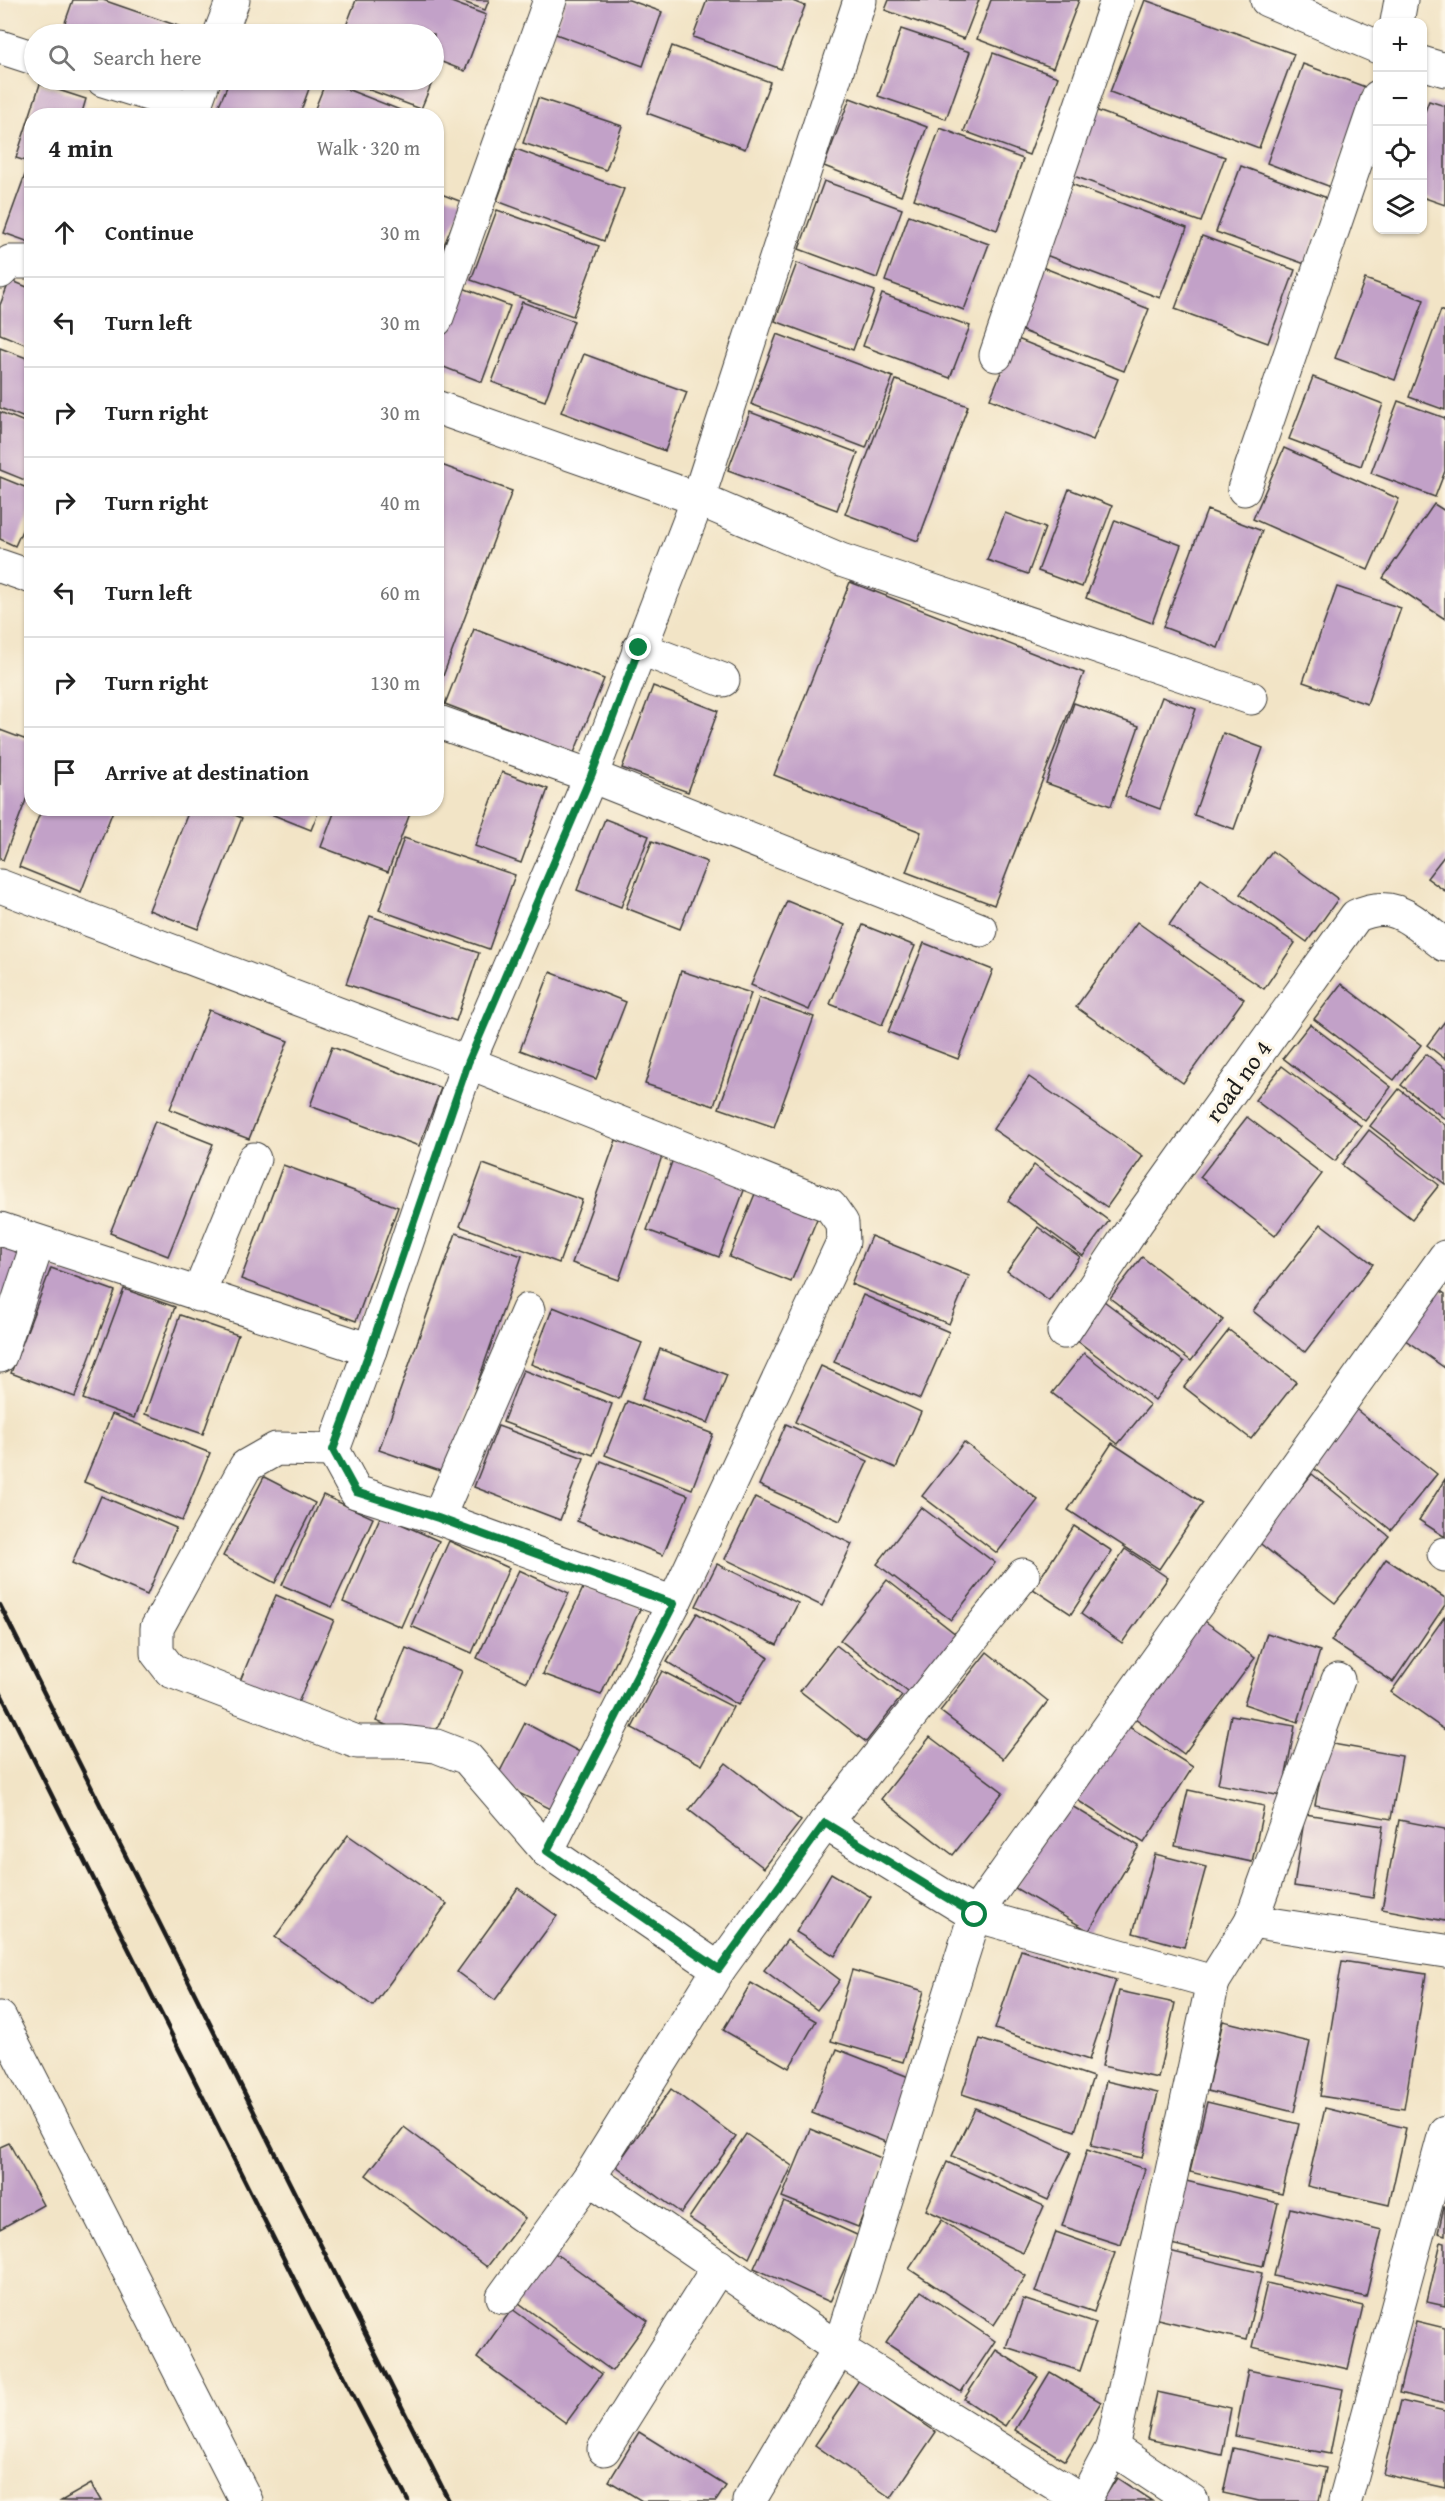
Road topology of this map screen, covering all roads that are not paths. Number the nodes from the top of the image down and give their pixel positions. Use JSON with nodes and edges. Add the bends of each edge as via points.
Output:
{"nodes":[{"id":1,"x":233,"y":0,"type":"edge"},
{"id":2,"x":550,"y":0,"type":"edge"},
{"id":3,"x":860,"y":0,"type":"edge"},
{"id":4,"x":1117,"y":0,"type":"edge"},
{"id":5,"x":1267,"y":0,"type":"edge"},
{"id":6,"x":1401,"y":0,"type":"edge"},
{"id":7,"x":1398,"y":18,"type":"edge"},
{"id":8,"x":224,"y":24,"type":"edge"},
{"id":9,"x":1373,"y":45,"type":"edge"},
{"id":10,"x":0,"y":47,"type":"edge"},
{"id":11,"x":24,"y":55,"type":"edge"},
{"id":12,"x":1427,"y":65,"type":"edge"},
{"id":13,"x":1445,"y":70,"type":"edge"},
{"id":14,"x":147,"y":90,"type":"edge"},
{"id":15,"x":196,"y":101,"type":"edge"},
{"id":16,"x":1373,"y":109,"type":"edge"},
{"id":17,"x":24,"y":262,"type":"edge"},
{"id":18,"x":0,"y":272,"type":"edge"},
{"id":19,"x":444,"y":298,"type":"edge"},
{"id":20,"x":996,"y":355,"type":"dead end"},
{"id":21,"x":444,"y":410,"type":"edge"},
{"id":22,"x":1244,"y":489,"type":"dead end"},
{"id":23,"x":698,"y":499,"type":"junction"},
{"id":24,"x":0,"y":566,"type":"edge"},
{"id":25,"x":24,"y":574,"type":"edge"},
{"id":26,"x":639,"y":648,"type":"junction"},
{"id":27,"x":723,"y":680,"type":"dead end"},
{"id":28,"x":1251,"y":698,"type":"dead end"},
{"id":29,"x":444,"y":724,"type":"edge"},
{"id":30,"x":591,"y":776,"type":"junction"},
{"id":31,"x":0,"y":886,"type":"edge"},
{"id":32,"x":981,"y":930,"type":"dead end"},
{"id":33,"x":1445,"y":945,"type":"edge"},
{"id":34,"x":468,"y":1063,"type":"junction"},
{"id":35,"x":254,"y":1159,"type":"dead end"},
{"id":36,"x":0,"y":1229,"type":"edge"},
{"id":37,"x":38,"y":1242,"type":"junction"},
{"id":38,"x":1445,"y":1257,"type":"edge"},
{"id":39,"x":198,"y":1295,"type":"junction"},
{"id":40,"x":528,"y":1310,"type":"dead end"},
{"id":41,"x":1064,"y":1332,"type":"dead end"},
{"id":42,"x":370,"y":1350,"type":"junction"},
{"id":43,"x":0,"y":1356,"type":"edge"},
{"id":44,"x":333,"y":1450,"type":"junction"},
{"id":45,"x":438,"y":1518,"type":"junction"},
{"id":46,"x":1023,"y":1575,"type":"dead end"},
{"id":47,"x":674,"y":1604,"type":"junction"},
{"id":48,"x":1338,"y":1680,"type":"dead end"},
{"id":49,"x":825,"y":1823,"type":"junction"},
{"id":50,"x":547,"y":1851,"type":"junction"},
{"id":51,"x":975,"y":1915,"type":"junction"},
{"id":52,"x":1251,"y":1920,"type":"junction"},
{"id":53,"x":1445,"y":1951,"type":"edge"},
{"id":54,"x":719,"y":1969,"type":"junction"},
{"id":55,"x":1214,"y":1982,"type":"junction"},
{"id":56,"x":0,"y":2018,"type":"edge"},
{"id":57,"x":1445,"y":2133,"type":"edge"},
{"id":58,"x":589,"y":2178,"type":"junction"},
{"id":59,"x":719,"y":2266,"type":"junction"},
{"id":60,"x":503,"y":2297,"type":"dead end"},
{"id":61,"x":839,"y":2349,"type":"junction"},
{"id":62,"x":1112,"y":2448,"type":"junction"},
{"id":63,"x":604,"y":2449,"type":"dead end"},
{"id":64,"x":246,"y":2501,"type":"edge"},
{"id":65,"x":749,"y":2501,"type":"edge"},
{"id":66,"x":1083,"y":2501,"type":"edge"},
{"id":67,"x":1192,"y":2501,"type":"edge"},
{"id":68,"x":1345,"y":2501,"type":"edge"}],
"edges":[{"from":1,"to":8,"type":"street"},
{"from":2,"to":19,"type":"street"},
{"from":3,"to":23,"type":"street"},
{"from":4,"to":20,"type":"street"},
{"from":5,"to":9,"type":"street"},
{"from":6,"to":7,"type":"street"},
{"from":10,"to":11,"type":"street"},
{"from":12,"to":13,"type":"street"},
{"from":14,"to":15,"type":"street"},
{"from":16,"to":22,"type":"street"},
{"from":17,"to":18,"type":"street","via":[[10,262]]},
{"from":21,"to":23,"type":"street"},
{"from":23,"to":26,"type":"street"},
{"from":23,"to":28,"type":"street","via":[[841,560]]},
{"from":24,"to":25,"type":"street"},
{"from":26,"to":27,"type":"street"},
{"from":26,"to":30,"type":"street"},
{"from":29,"to":30,"type":"street"},
{"from":30,"to":32,"type":"street"},
{"from":30,"to":34,"type":"street"},
{"from":31,"to":34,"type":"street"},
{"from":33,"to":41,"type":"street","name":"road no 4","via":[[1396,910],[1372,908],[1356,916],[1137,1222]]},
{"from":34,"to":42,"type":"street"},
{"from":34,"to":47,"type":"street","via":[[830,1206],[842,1223],[843,1242]]},
{"from":35,"to":39,"type":"street"},
{"from":36,"to":37,"type":"street"},
{"from":37,"to":39,"type":"street"},
{"from":37,"to":43,"type":"street"},
{"from":38,"to":51,"type":"street"},
{"from":39,"to":42,"type":"street"},
{"from":40,"to":45,"type":"street"},
{"from":42,"to":44,"type":"street"},
{"from":44,"to":45,"type":"street","via":[[356,1492]]},
{"from":44,"to":50,"type":"street","via":[[276,1449],[246,1466],[157,1628],[157,1653],[171,1671],[357,1742],[436,1746],[477,1770]]},
{"from":45,"to":47,"type":"street"},
{"from":46,"to":49,"type":"street"},
{"from":47,"to":50,"type":"street"},
{"from":48,"to":52,"type":"street"},
{"from":49,"to":51,"type":"street"},
{"from":49,"to":54,"type":"street"},
{"from":50,"to":54,"type":"street"},
{"from":51,"to":55,"type":"street"},
{"from":51,"to":61,"type":"street"},
{"from":52,"to":53,"type":"street"},
{"from":52,"to":55,"type":"street"},
{"from":54,"to":58,"type":"street"},
{"from":55,"to":62,"type":"street"},
{"from":56,"to":64,"type":"street"},
{"from":57,"to":68,"type":"street"},
{"from":58,"to":59,"type":"street"},
{"from":58,"to":60,"type":"street"},
{"from":59,"to":61,"type":"street"},
{"from":59,"to":63,"type":"street"},
{"from":61,"to":65,"type":"street"},
{"from":61,"to":66,"type":"street"},
{"from":62,"to":66,"type":"street"},
{"from":62,"to":67,"type":"street"}]}
